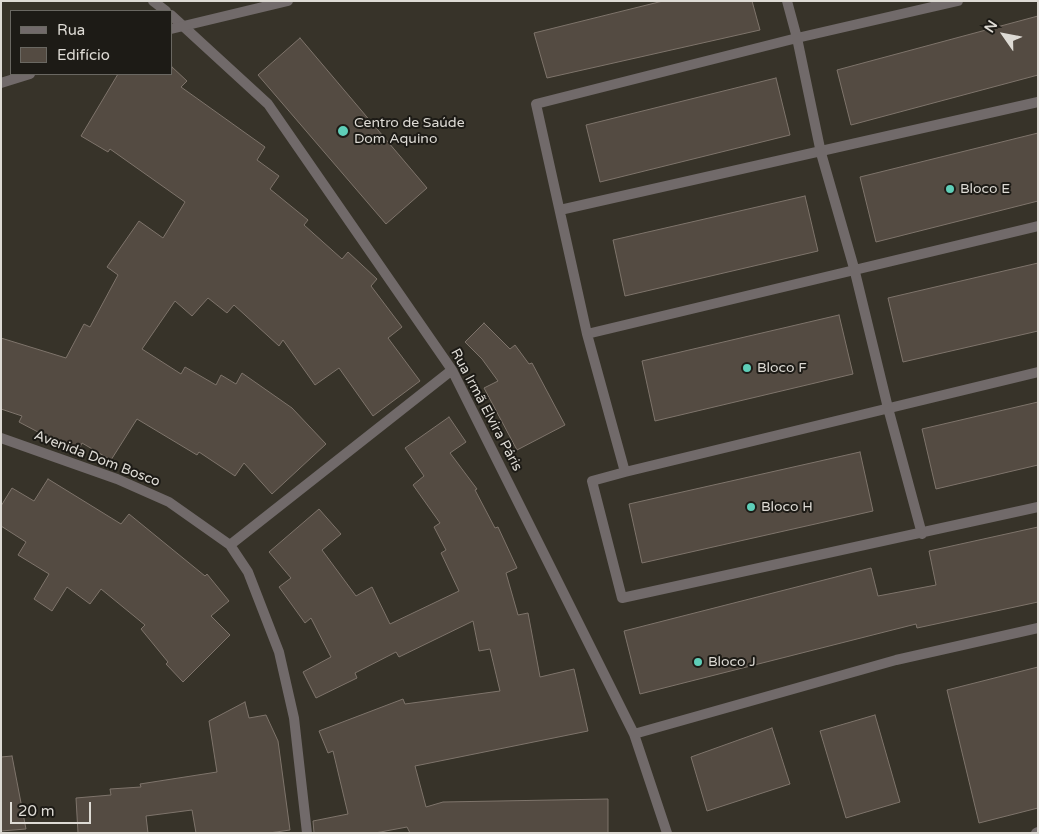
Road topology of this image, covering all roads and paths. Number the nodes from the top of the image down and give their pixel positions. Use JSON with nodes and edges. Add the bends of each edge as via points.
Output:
{"nodes":[{"id":1,"x":153,"y":1,"type":"edge"},
{"id":2,"x":288,"y":1,"type":"edge"},
{"id":3,"x":787,"y":1,"type":"edge"},
{"id":4,"x":958,"y":1,"type":"edge"},
{"id":5,"x":165,"y":10,"type":"edge"},
{"id":6,"x":172,"y":16,"type":"edge"},
{"id":7,"x":184,"y":24,"type":"junction"},
{"id":8,"x":172,"y":28,"type":"edge"},
{"id":9,"x":797,"y":38,"type":"junction"},
{"id":10,"x":27,"y":75,"type":"edge"},
{"id":11,"x":1,"y":83,"type":"edge"},
{"id":12,"x":1038,"y":102,"type":"edge"},
{"id":13,"x":821,"y":152,"type":"junction"},
{"id":14,"x":560,"y":210,"type":"junction"},
{"id":15,"x":1038,"y":226,"type":"edge"},
{"id":16,"x":854,"y":268,"type":"junction"},
{"id":17,"x":587,"y":334,"type":"junction"},
{"id":18,"x":452,"y":370,"type":"junction"},
{"id":19,"x":1038,"y":372,"type":"edge"},
{"id":20,"x":888,"y":408,"type":"junction"},
{"id":21,"x":1,"y":438,"type":"edge"},
{"id":22,"x":626,"y":472,"type":"junction"},
{"id":23,"x":1038,"y":507,"type":"edge"},
{"id":24,"x":922,"y":534,"type":"junction"},
{"id":25,"x":230,"y":545,"type":"junction"},
{"id":26,"x":1038,"y":628,"type":"edge"},
{"id":27,"x":634,"y":734,"type":"junction"},
{"id":28,"x":307,"y":833,"type":"edge"},
{"id":29,"x":668,"y":833,"type":"edge"}],
"edges":[{"from":1,"to":5,"type":"street"},
{"from":2,"to":7,"type":"street"},
{"from":3,"to":9,"type":"street"},
{"from":4,"to":9,"type":"street"},
{"from":6,"to":7,"type":"street","name":"Rua Irmã Elvira Páris"},
{"from":7,"to":8,"type":"street"},
{"from":7,"to":18,"type":"street","name":"Rua Irmã Elvira Páris","via":[[268,104]]},
{"from":9,"to":13,"type":"street"},
{"from":9,"to":14,"type":"street","via":[[536,104]]},
{"from":10,"to":11,"type":"street"},
{"from":12,"to":13,"type":"street"},
{"from":13,"to":14,"type":"street"},
{"from":13,"to":16,"type":"street"},
{"from":14,"to":17,"type":"street"},
{"from":15,"to":16,"type":"street"},
{"from":16,"to":17,"type":"street"},
{"from":16,"to":20,"type":"street"},
{"from":17,"to":22,"type":"street"},
{"from":18,"to":25,"type":"street"},
{"from":18,"to":27,"type":"street","name":"Rua Irmã Elvira Páris"},
{"from":19,"to":20,"type":"street"},
{"from":20,"to":22,"type":"street"},
{"from":20,"to":24,"type":"street"},
{"from":21,"to":25,"type":"street","name":"Avenida Dom Bosco","via":[[118,479],[169,502]]},
{"from":22,"to":24,"type":"street","via":[[592,481],[622,598]]},
{"from":23,"to":24,"type":"street"},
{"from":25,"to":28,"type":"street","name":"Avenida Dom Bosco","via":[[248,572],[279,652],[294,718]]},
{"from":26,"to":27,"type":"street","via":[[896,660]]},
{"from":27,"to":29,"type":"street","name":"Rua Irmã Elvira Páris"}]}
